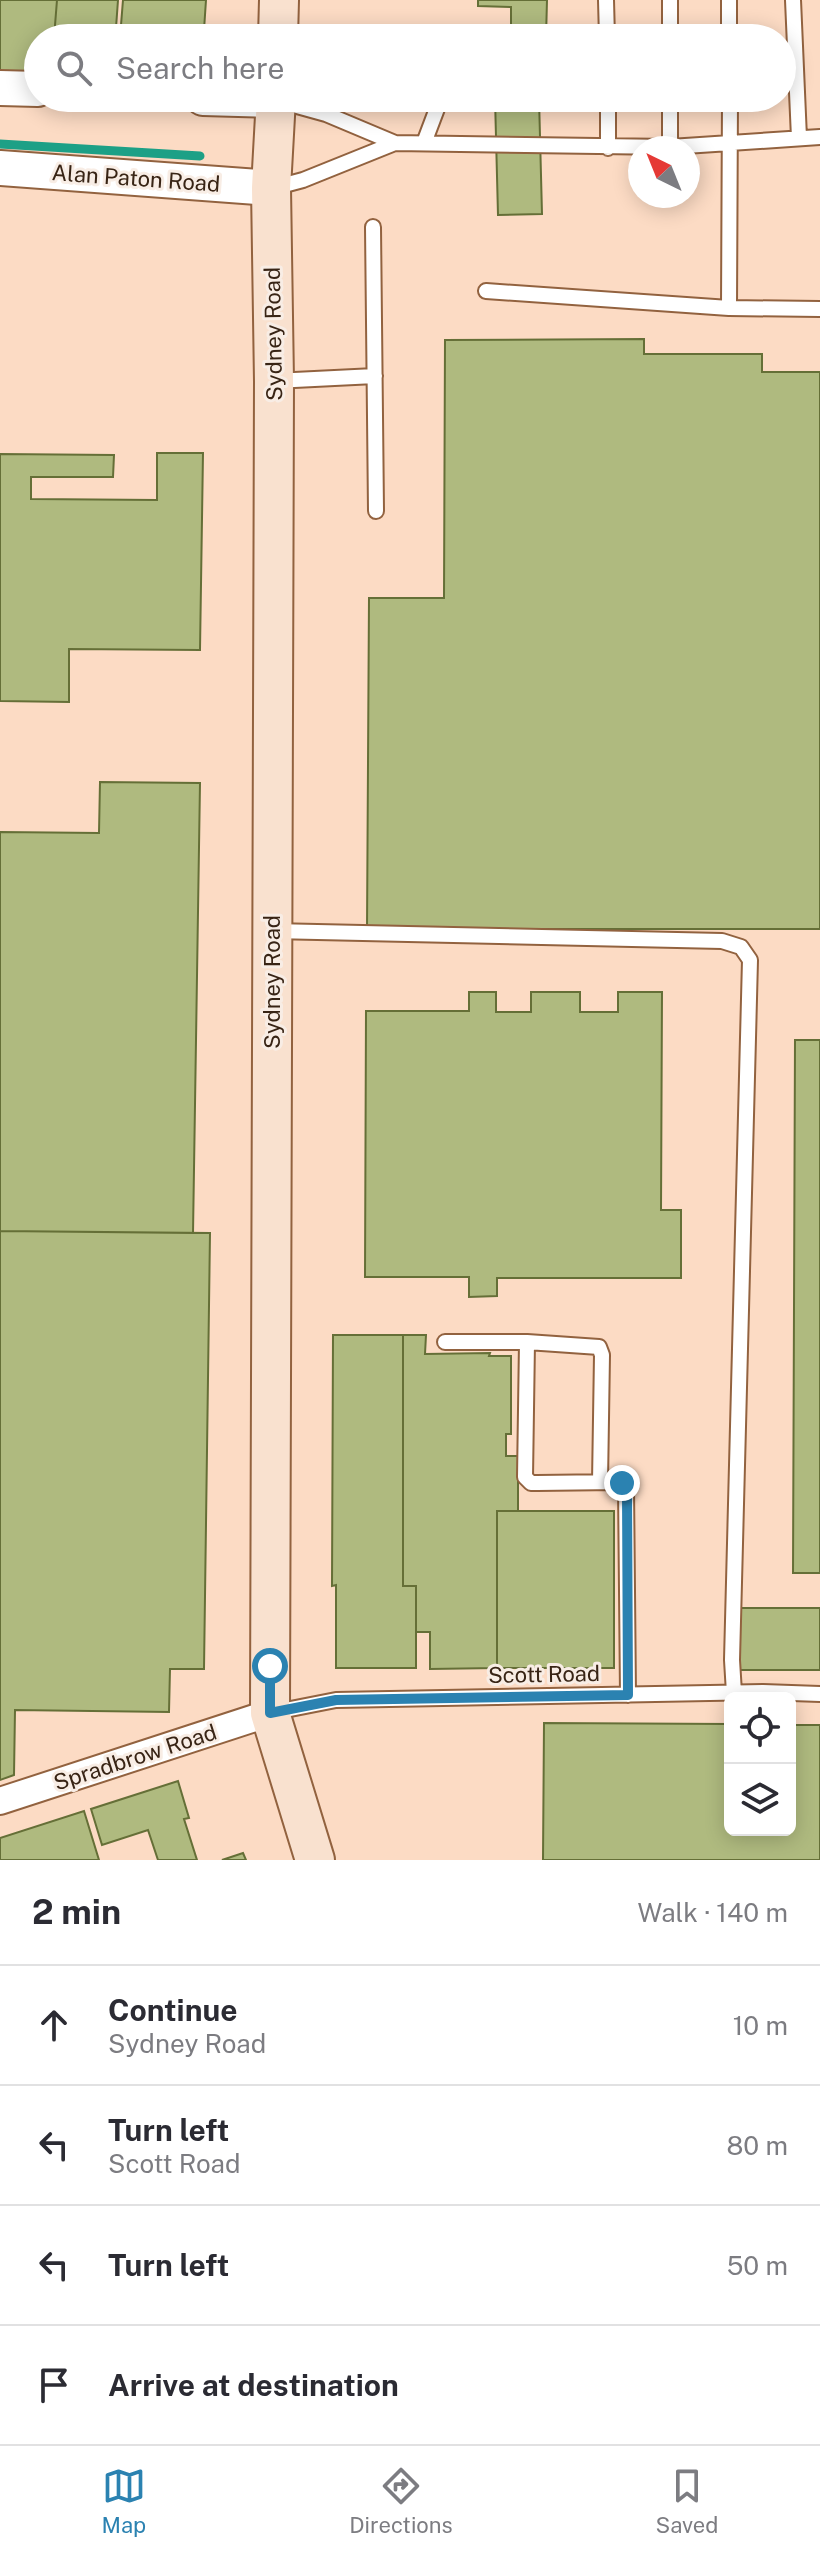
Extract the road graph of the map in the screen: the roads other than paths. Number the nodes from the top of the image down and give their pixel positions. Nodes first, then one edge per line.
1 (279, 0) edge
2 (606, 0) edge
3 (670, 0) edge
4 (729, 0) edge
5 (793, 0) edge
6 (278, 24) edge
7 (607, 24) edge
8 (670, 24) edge
9 (729, 24) edge
10 (794, 24) edge
11 (796, 69) edge
12 (0, 88) edge
13 (24, 89) edge
14 (275, 112) edge
15 (319, 112) edge
16 (436, 112) edge
17 (608, 112) edge
18 (670, 112) edge
19 (730, 112) edge
20 (670, 136) edge
21 (820, 137) edge
22 (799, 138) junction
23 (395, 143) junction
24 (424, 143) junction
25 (731, 145) junction
26 (700, 146) edge
27 (608, 148) junction
28 (628, 148) edge
29 (0, 168) edge
30 (271, 188) junction
31 (373, 227) dead end
32 (486, 291) dead end
33 (729, 308) junction
34 (820, 309) edge
35 (375, 376) junction
36 (274, 381) junction
37 (376, 511) dead end
38 (272, 931) junction
39 (445, 1342) dead end
40 (527, 1342) junction
41 (600, 1482) junction
42 (734, 1692) edge
43 (724, 1693) edge
44 (796, 1694) edge
45 (820, 1694) edge
46 (628, 1695) junction
47 (270, 1713) junction
48 (0, 1801) edge
49 (315, 1860) edge

1 - 6 main road
2 - 7 lane
3 - 8 lane
4 - 9 lane
5 - 10 lane
11 - 22 lane
12 - 13 street
14 - 30 main road, Sydney Road
15 - 23 lane
16 - 24 lane
17 - 27 lane
18 - 20 lane
19 - 25 lane
21 - 22 lane
22 - 25 lane
23 - 24 lane
23 - 30 lane
24 - 27 lane
25 - 26 lane
25 - 33 lane
27 - 28 lane
29 - 30 street, Alan Paton Road
30 - 36 main road, Sydney Road
31 - 35 lane
32 - 33 lane
33 - 34 lane
35 - 36 lane
35 - 37 lane
36 - 38 main road, Sydney Road
38 - 42 lane
38 - 47 main road, Sydney Road
39 - 40 lane
40 - 41 lane
40 - 41 lane
41 - 46 lane
43 - 46 lane, Scott Road
44 - 45 lane, Scott Road
46 - 47 lane, Scott Road
47 - 48 street, Spradbrow Road
47 - 49 main road, Sydney Road

